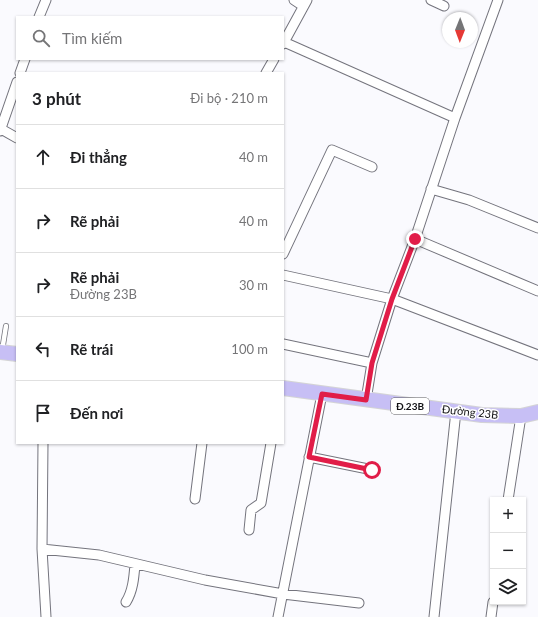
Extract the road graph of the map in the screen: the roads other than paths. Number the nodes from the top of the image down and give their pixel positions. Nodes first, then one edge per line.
1 (46, 0) edge
2 (294, 0) edge
3 (431, 0) edge
4 (498, 0) edge
5 (305, 3) edge
6 (444, 6) dead end
7 (39, 16) edge
8 (284, 43) edge
9 (25, 60) edge
10 (273, 60) edge
11 (20, 72) edge
12 (267, 72) edge
13 (16, 85) edge
14 (455, 118) junction
15 (0, 130) edge
16 (16, 138) edge
17 (372, 167) dead end
18 (431, 189) junction
19 (538, 228) edge
20 (415, 239) junction
21 (284, 252) edge
22 (284, 275) edge
23 (538, 291) edge
24 (392, 299) junction
25 (6, 326) dead end
26 (284, 344) edge
27 (1, 352) edge
28 (16, 354) edge
29 (538, 355) edge
30 (372, 363) junction
31 (284, 388) edge
32 (322, 394) junction
33 (366, 400) junction
34 (456, 412) junction
35 (538, 412) edge
36 (521, 416) junction
37 (43, 444) edge
38 (202, 444) edge
39 (271, 444) edge
40 (309, 457) junction
41 (372, 470) dead end
42 (508, 497) edge
43 (195, 499) dead end
44 (249, 530) dead end
45 (42, 549) junction
46 (135, 564) junction
47 (283, 594) junction
48 (126, 602) dead end
49 (359, 603) dead end
50 (493, 605) edge
51 (46, 617) edge
52 (278, 617) edge
53 (434, 617) edge
54 (491, 617) edge

1 - 7 street
2 - 5 street
3 - 6 street
4 - 14 street
5 - 8 street
8 - 14 street
9 - 11 street
10 - 12 street
13 - 15 street
14 - 18 street
15 - 16 street
17 - 21 street
18 - 19 street
18 - 20 street
20 - 23 street
20 - 24 street
22 - 24 street
24 - 29 street
24 - 30 street
25 - 27 lane
26 - 30 street
27 - 28 main road
30 - 33 street
31 - 32 main road, Đường 23B / Đ.23B
32 - 33 main road, Đường 23B / Đ.23B
32 - 40 street
33 - 34 main road, Đường 23B / Đ.23B
34 - 36 main road, Đường 23B / Đ.23B
34 - 53 street
35 - 36 main road, Đường 23B / Đ.23B
36 - 42 street
37 - 45 street
38 - 43 street
39 - 44 street
40 - 41 street
40 - 47 street
45 - 46 street
45 - 51 street
46 - 47 street
46 - 48 street
47 - 49 street
47 - 52 street
50 - 54 street

